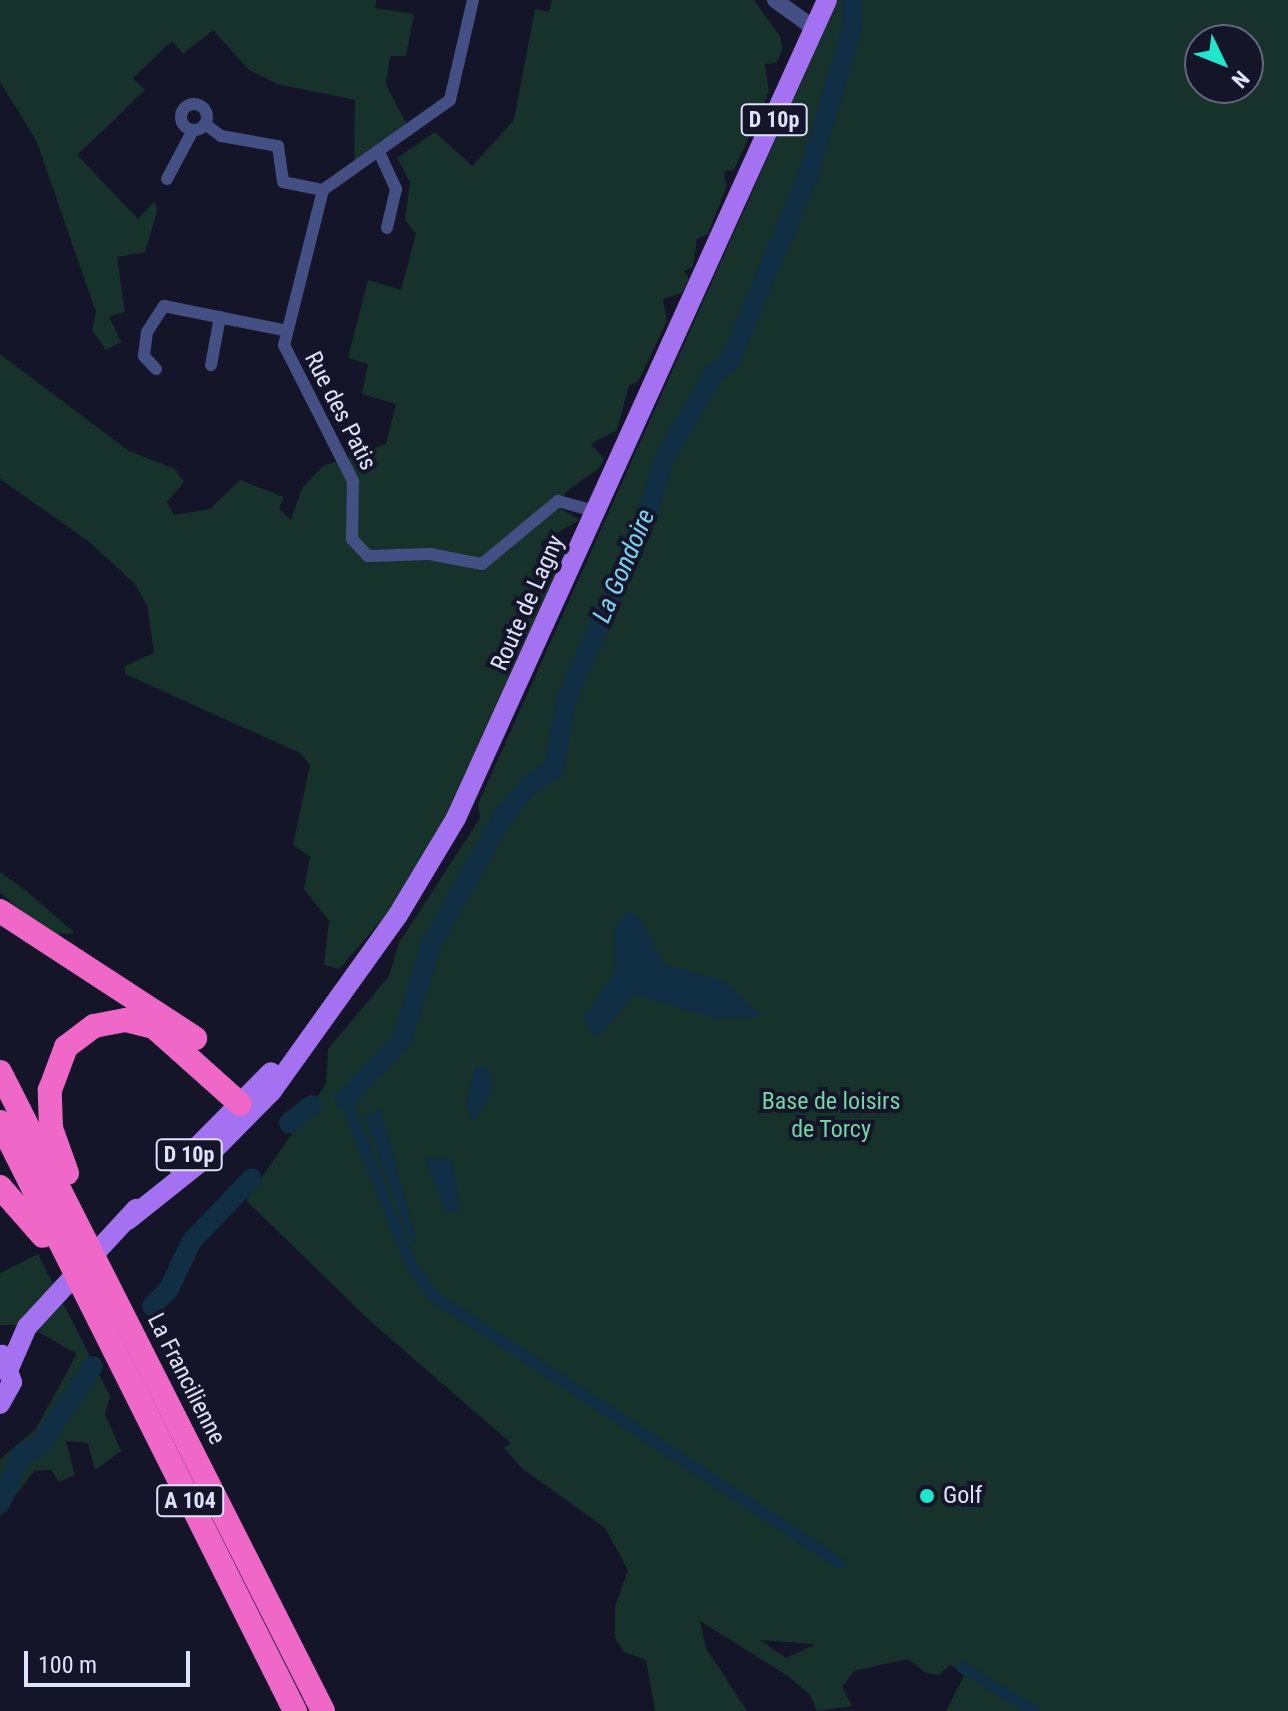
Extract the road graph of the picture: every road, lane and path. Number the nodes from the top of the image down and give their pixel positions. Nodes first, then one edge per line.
1 (473, 0) edge
2 (775, 0) edge
3 (827, 0) edge
4 (815, 29) junction
5 (379, 152) junction
6 (167, 179) dead end
7 (323, 190) junction
8 (387, 228) dead end
9 (220, 317) junction
10 (283, 330) junction
11 (211, 365) dead end
12 (156, 369) dead end
13 (598, 512) junction
14 (0, 911) edge
15 (337, 998) junction
16 (0, 1072) edge
17 (246, 1098) junction
18 (0, 1122) edge
19 (0, 1187) edge
20 (128, 1220) junction
21 (85, 1292) junction
22 (119, 1308) junction
23 (27, 1327) junction
24 (0, 1342) edge
25 (5, 1359) edge
26 (0, 1404) edge
27 (295, 1711) edge
28 (323, 1711) edge

1 - 5 street
2 - 4 street
3 - 4 main road, D 10p
4 - 13 main road, Route de Lagny / D 10p
5 - 7 street
5 - 8 street
6 - 7 street
7 - 10 street, Rue des Patis
9 - 10 street
9 - 11 street
9 - 12 street
10 - 13 street, Rue des Patis
13 - 15 main road, Route de Lagny / D 10p
14 - 17 highway
15 - 17 main road, D 10p
15 - 20 main road, D 10p
16 - 22 highway, La Francilienne / A 104
17 - 20 main road, D 10p
17 - 22 highway
18 - 21 highway, A 104
19 - 21 highway
20 - 23 main road, D 10p
21 - 27 highway, A 104
22 - 28 highway, La Francilienne / A 104
23 - 24 main road, D 10p
23 - 25 main road, D 10p
25 - 26 main road

